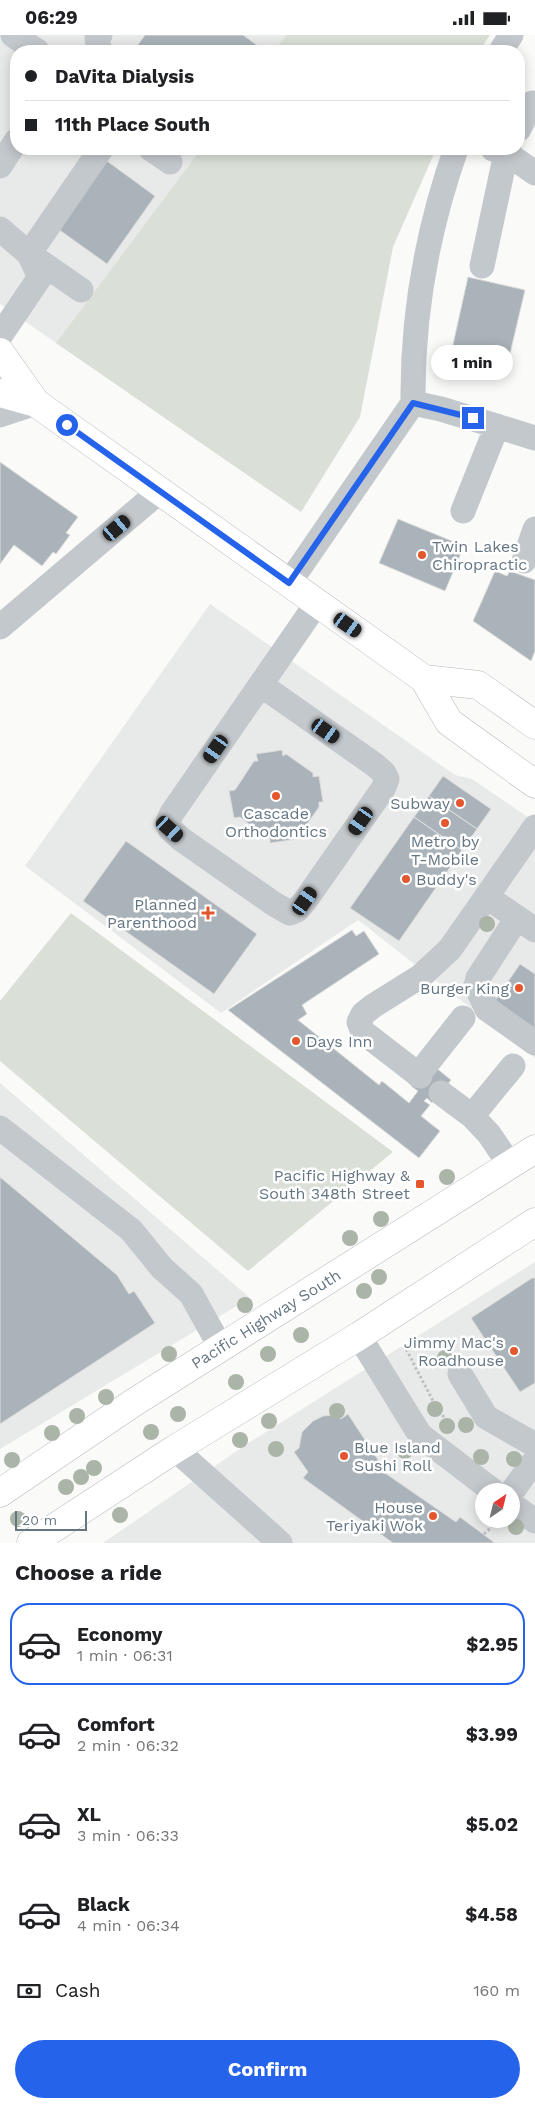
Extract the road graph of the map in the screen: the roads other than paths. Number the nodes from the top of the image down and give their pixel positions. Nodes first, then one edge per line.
1 (13, 35) edge
2 (27, 45) edge
3 (534, 102) edge
4 (525, 118) edge
5 (10, 150) edge
6 (97, 155) edge
7 (454, 155) edge
8 (502, 155) edge
9 (510, 155) edge
10 (0, 166) edge
11 (535, 173) edge
12 (0, 229) edge
13 (29, 254) junction
14 (482, 266) dead end
15 (81, 291) dead end
16 (0, 336) edge
17 (0, 352) edge
18 (0, 393) edge
19 (36, 403) junction
20 (413, 403) junction
21 (0, 415) edge
22 (496, 426) junction
23 (535, 438) edge
24 (160, 491) junction
25 (463, 511) dead end
26 (535, 529) edge
27 (524, 561) dead end
28 (289, 583) junction
29 (317, 603) junction
30 (0, 627) edge
31 (424, 679) junction
32 (261, 685) junction
33 (535, 725) edge
34 (535, 784) edge
35 (532, 837) edge
36 (487, 897) junction
37 (526, 924) edge
38 (463, 1018) dead end
39 (535, 1043) edge
40 (514, 1066) dead end
41 (441, 1093) dead end
42 (472, 1116) junction
43 (0, 1128) edge
44 (535, 1149) edge
45 (510, 1165) junction
46 (535, 1222) edge
47 (359, 1336) junction
48 (221, 1348) junction
49 (460, 1374) dead end
50 (535, 1445) edge
51 (175, 1449) junction
52 (535, 1460) edge
53 (483, 1483) edge
54 (518, 1483) edge
55 (0, 1493) edge
56 (520, 1510) edge
57 (535, 1521) edge
58 (43, 1540) edge
59 (280, 1543) edge

1 - 2 lane
3 - 4 lane
5 - 10 lane
6 - 13 lane
7 - 20 lane
8 - 14 lane
9 - 11 lane
12 - 13 lane
13 - 15 lane
13 - 16 lane
17 - 19 main road
18 - 19 main road
19 - 21 lane
19 - 24 main road
20 - 22 lane
20 - 28 lane
22 - 23 lane
22 - 25 lane
24 - 28 main road
24 - 30 lane
26 - 27 lane
28 - 29 main road
29 - 31 main road
29 - 32 lane
31 - 33 main road
31 - 34 main road
32 - 32 lane
35 - 36 lane
36 - 37 lane
36 - 38 lane
37 - 39 lane
40 - 42 lane
41 - 42 lane
42 - 45 lane
43 - 48 lane
44 - 45 main road, Pacific Highway South
45 - 48 main road, Pacific Highway South
46 - 47 main road
47 - 51 main road
47 - 53 lane
48 - 55 main road, Pacific Highway South
49 - 50 lane
51 - 58 main road
51 - 59 lane
52 - 54 lane
56 - 57 lane

